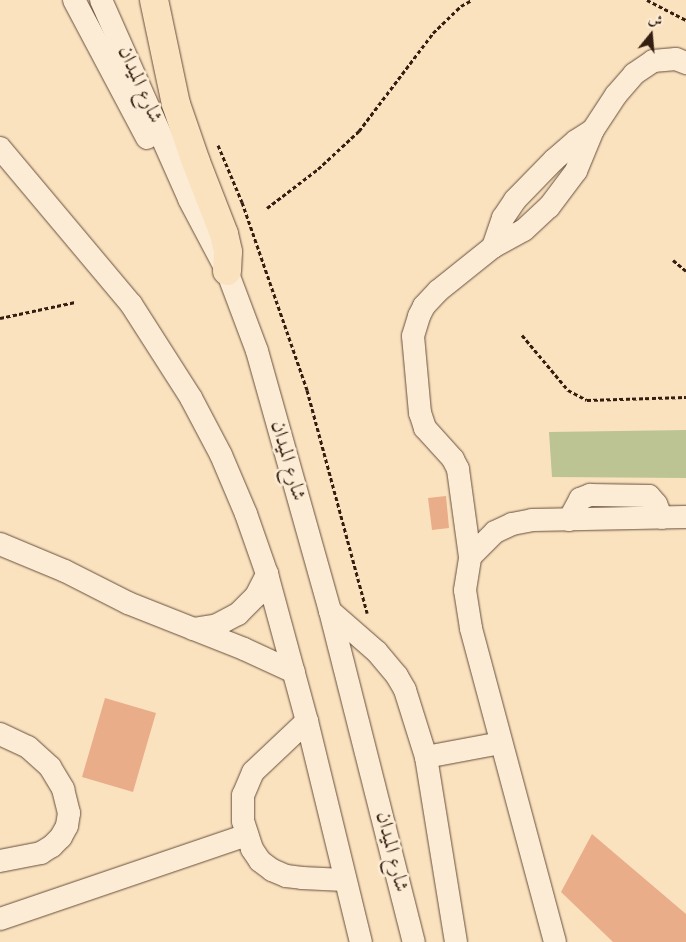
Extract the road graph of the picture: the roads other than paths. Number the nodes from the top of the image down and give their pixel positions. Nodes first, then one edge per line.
1 (74, 0) edge
2 (101, 0) edge
3 (154, 0) edge
4 (686, 63) edge
5 (593, 130) junction
6 (0, 148) edge
7 (189, 199) junction
8 (493, 247) junction
9 (227, 271) junction
10 (686, 517) edge
11 (0, 544) edge
12 (470, 557) junction
13 (266, 574) junction
14 (330, 611) junction
15 (192, 629) junction
16 (294, 672) junction
17 (307, 721) junction
18 (0, 734) edge
19 (501, 743) junction
20 (426, 757) junction
21 (247, 835) junction
22 (0, 861) edge
23 (344, 880) junction
24 (0, 919) edge
25 (361, 942) edge
26 (414, 942) edge
27 (456, 942) edge
28 (555, 942) edge

1 - 7 street
2 - 7 street, شارع الميدان
3 - 9 main road
4 - 5 street
5 - 8 street
5 - 8 street
6 - 13 street
7 - 9 street, شارع الميدان
8 - 12 street
9 - 14 street, شارع الميدان
10 - 12 street
11 - 15 street
12 - 19 street
13 - 15 street
13 - 16 street
14 - 20 street
14 - 26 street, شارع الميدان
15 - 16 street
16 - 17 street
17 - 21 street
17 - 23 street
18 - 22 street
19 - 20 street
19 - 28 street
20 - 27 street
21 - 23 street
21 - 24 street
23 - 25 street

